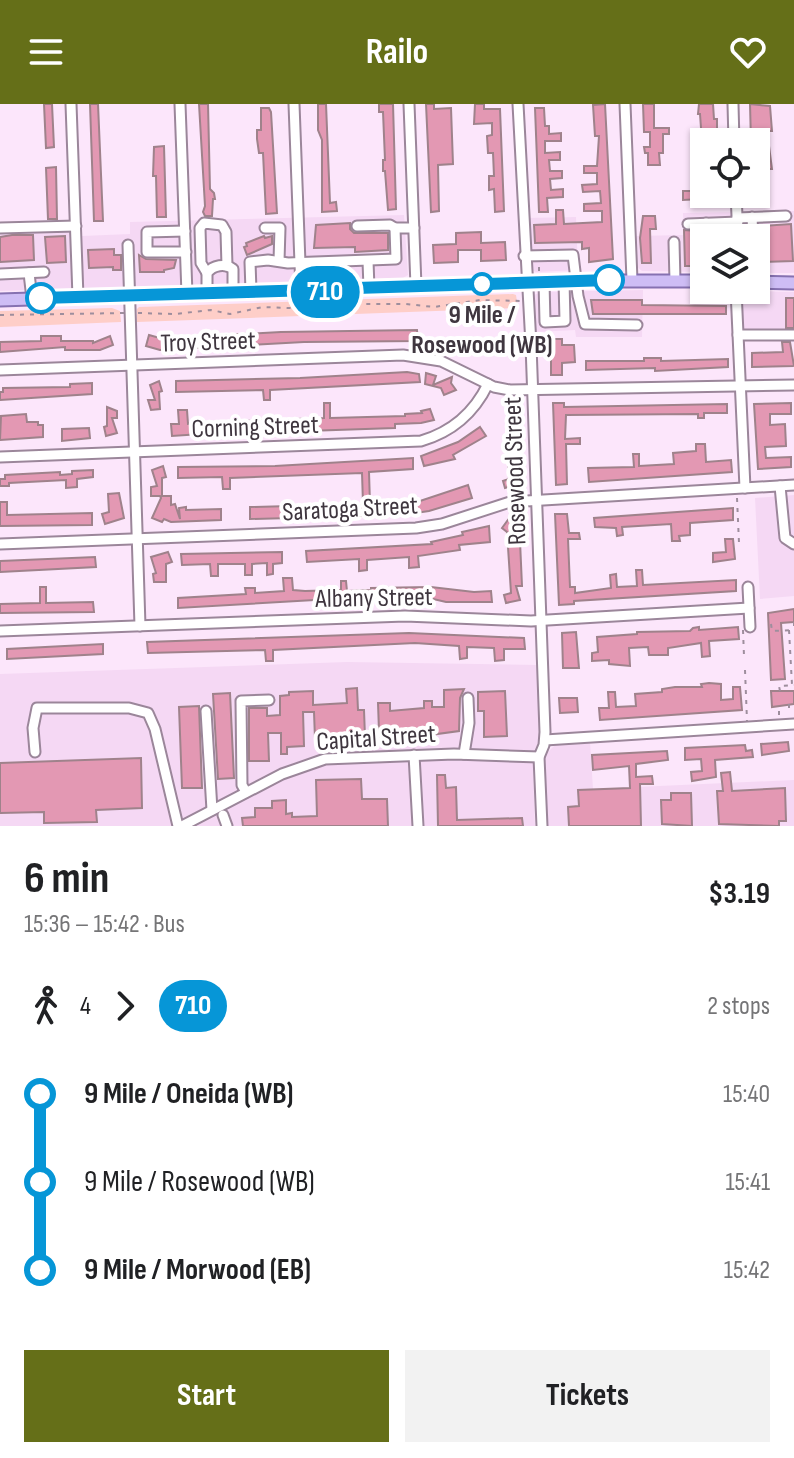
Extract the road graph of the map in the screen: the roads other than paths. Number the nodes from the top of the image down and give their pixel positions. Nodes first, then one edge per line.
1 (71, 104) edge
2 (180, 104) edge
3 (294, 104) edge
4 (409, 104) edge
5 (518, 104) edge
6 (625, 104) edge
7 (733, 104) edge
8 (734, 128) edge
9 (737, 208) edge
10 (786, 216) dead end
11 (752, 217) junction
12 (738, 220) junction
13 (706, 223) joint
14 (688, 224) dead end
15 (738, 224) edge
16 (752, 224) edge
17 (76, 226) junction
18 (357, 226) dead end
19 (0, 228) edge
20 (265, 228) dead end
21 (395, 228) junction
22 (414, 228) junction
23 (185, 231) junction
24 (674, 242) dead end
25 (128, 245) dead end
26 (186, 252) junction
27 (524, 256) junction
28 (279, 261) junction
29 (368, 261) junction
30 (301, 263) junction
31 (227, 266) junction
32 (44, 272) dead end
33 (29, 273) junction
34 (207, 273) junction
35 (0, 274) edge
36 (542, 277) junction
37 (632, 280) junction
38 (570, 281) junction
39 (675, 281) junction
40 (690, 281) edge
41 (526, 282) junction
42 (770, 282) edge
43 (794, 283) edge
44 (416, 286) junction
45 (369, 288) junction
46 (306, 290) junction
47 (251, 291) junction
48 (233, 292) junction
49 (207, 293) junction
50 (187, 294) junction
51 (128, 296) junction
52 (78, 297) junction
53 (32, 299) junction
54 (0, 300) edge
55 (737, 304) edge
56 (637, 325) dead end
57 (738, 335) junction
58 (794, 335) edge
59 (130, 365) junction
60 (0, 370) edge
61 (488, 384) junction
62 (794, 385) edge
63 (740, 386) junction
64 (533, 389) junction
65 (133, 452) junction
66 (0, 457) edge
67 (794, 485) edge
68 (780, 486) junction
69 (745, 488) junction
70 (537, 501) junction
71 (137, 539) junction
72 (0, 544) edge
73 (794, 544) edge
74 (748, 587) dead end
75 (749, 608) junction
76 (541, 621) junction
77 (140, 626) junction
78 (746, 628) road end
79 (0, 631) edge
80 (468, 698) dead end
81 (269, 700) dead end
82 (206, 711) dead end
83 (792, 720) edge
84 (545, 740) junction
85 (35, 752) dead end
86 (464, 754) junction
87 (414, 755) junction
88 (539, 757) junction
89 (246, 792) junction
90 (212, 810) junction
91 (223, 815) dead end
92 (180, 826) edge
93 (227, 826) edge
94 (418, 826) edge
95 (542, 826) edge

1 - 17 street
2 - 23 street
3 - 30 street
4 - 22 street
5 - 27 street, Rosewood Street
6 - 37 street
7 - 8 street
9 - 12 street
10 - 11 street
11 - 12 street
11 - 16 street
12 - 13 street
12 - 15 street
13 - 14 street
17 - 19 street
17 - 52 street
18 - 21 street
20 - 28 street
21 - 22 street
21 - 29 street
22 - 44 street
23 - 26 street
23 - 26 street
24 - 39 street
25 - 51 street
26 - 50 street
27 - 38 street
27 - 41 street, Rosewood Street
28 - 30 street
28 - 47 street
29 - 30 street
29 - 45 street
30 - 46 street
31 - 34 street
31 - 34 street
31 - 48 street
32 - 33 street
33 - 35 street
33 - 53 street
34 - 49 street
36 - 38 main road
36 - 38 street
36 - 41 main road
37 - 38 main road
37 - 39 main road
38 - 56 street
39 - 40 main road
41 - 44 main road
41 - 64 street, Rosewood Street
42 - 43 main road
44 - 45 main road
45 - 46 main road
46 - 47 main road
47 - 48 main road
48 - 49 main road
49 - 50 main road
50 - 51 main road
51 - 52 main road
51 - 59 street
52 - 53 main road
53 - 54 main road
55 - 57 street
57 - 58 street
57 - 63 street
59 - 60 street, Troy Street
59 - 61 street, Troy Street
59 - 65 street
61 - 64 street, Troy Street
61 - 65 street, Corning Street
62 - 63 street, Troy Street
63 - 64 street, Troy Street
63 - 69 street
64 - 70 street, Rosewood Street
65 - 66 street, Corning Street
65 - 71 street
67 - 68 street, Saratoga Street
68 - 69 street, Saratoga Street
68 - 73 street
69 - 70 street, Saratoga Street
70 - 71 street, Saratoga Street
70 - 76 street, Rosewood Street
71 - 72 street, Saratoga Street
71 - 77 street
74 - 75 street
75 - 76 street, Albany Street
75 - 78 street
76 - 77 street, Albany Street
76 - 84 street, Rosewood Street
77 - 79 street, Albany Street
80 - 86 street
81 - 89 street
82 - 90 street
83 - 84 street
84 - 88 street
85 - 92 street
86 - 87 street, Capital Street
86 - 88 street, Capital Street
87 - 89 street, Capital Street
87 - 94 street
88 - 95 street
89 - 90 street, Capital Street
90 - 92 street, Capital Street
91 - 93 street

